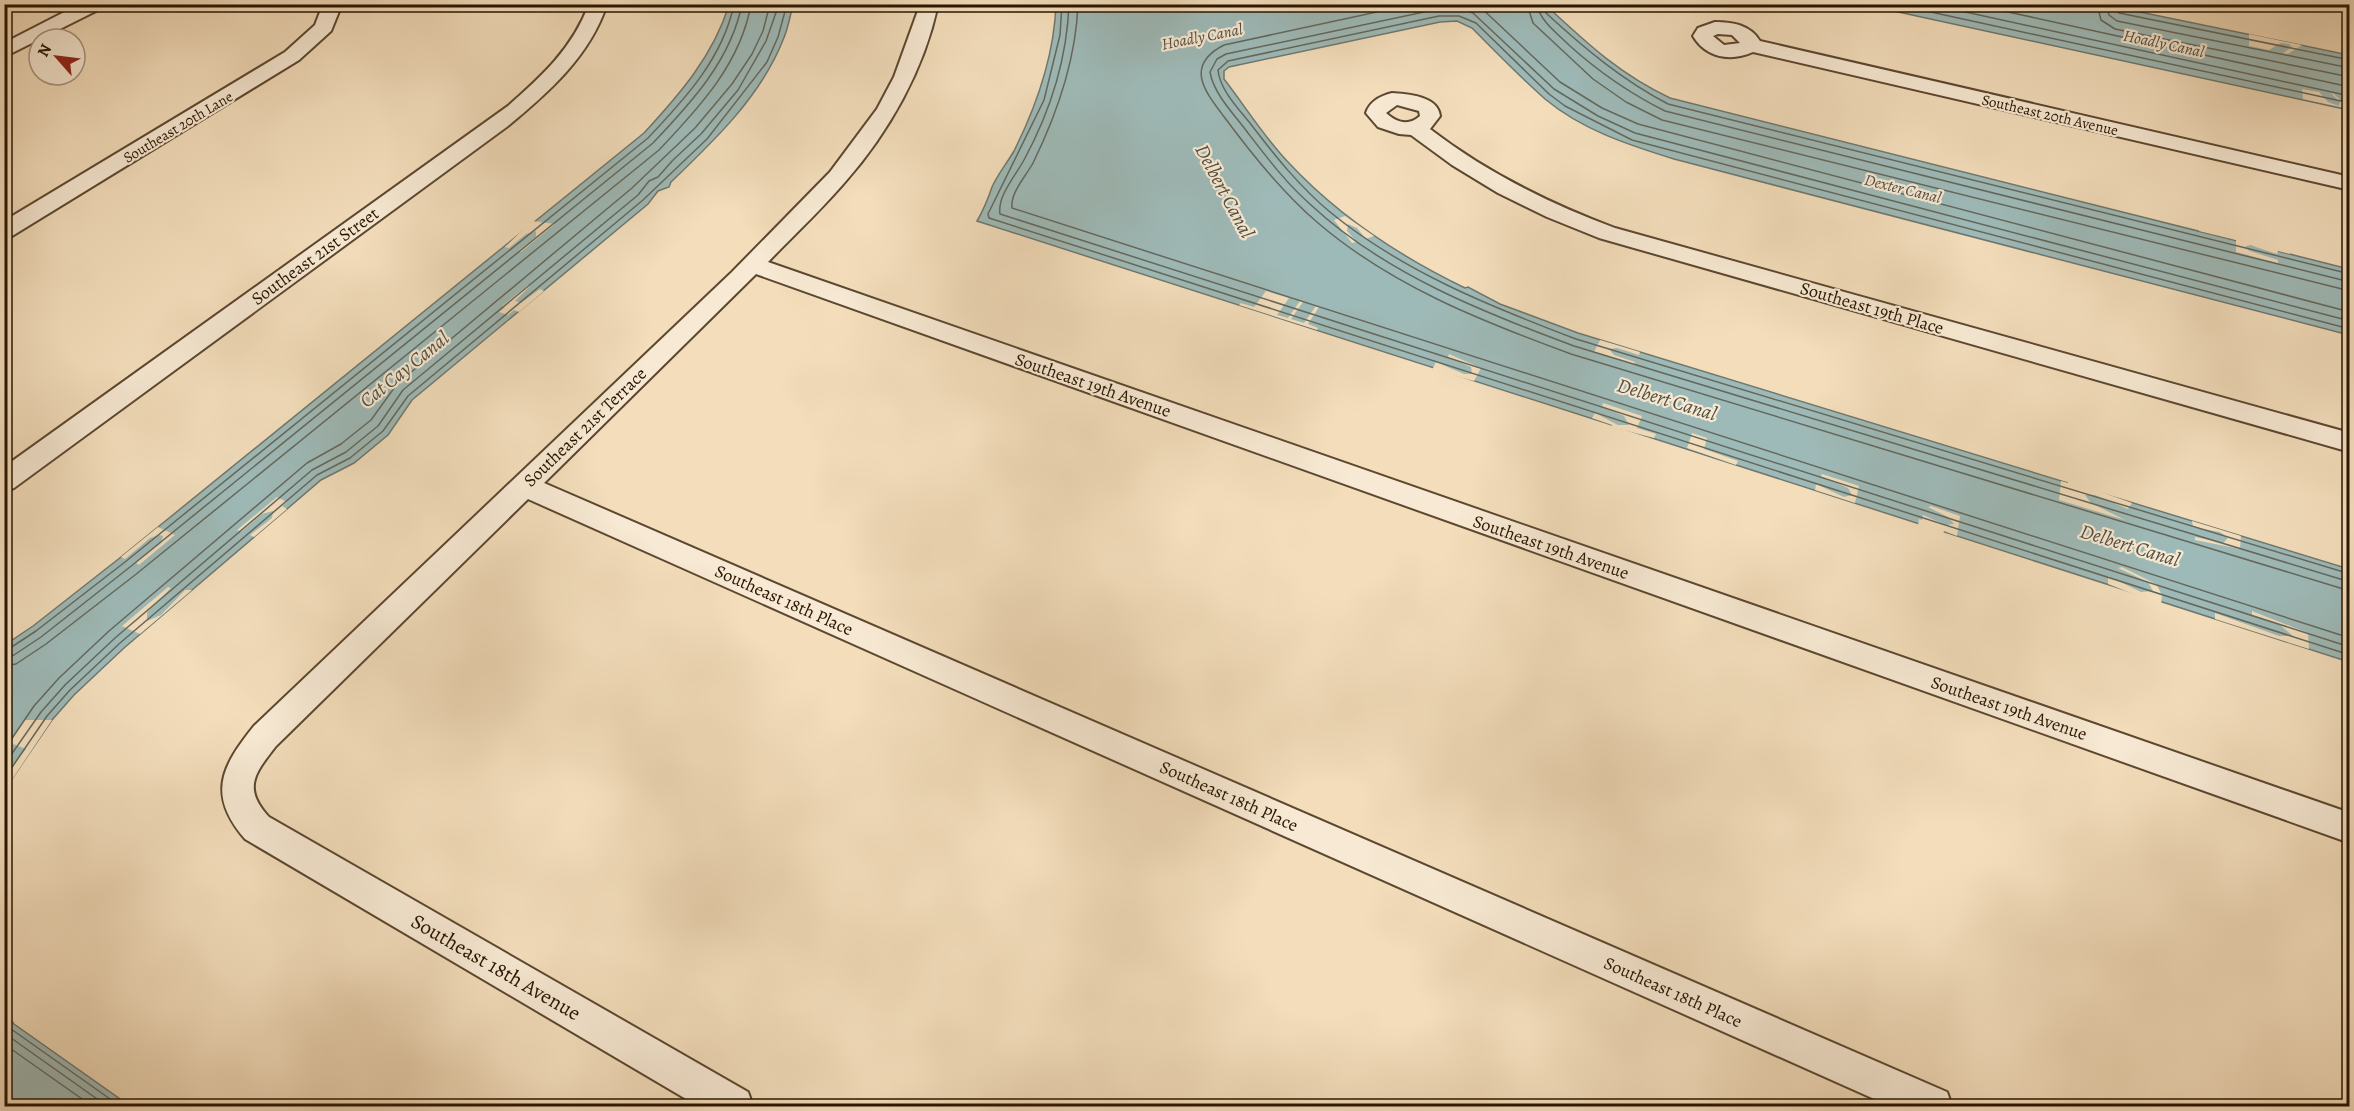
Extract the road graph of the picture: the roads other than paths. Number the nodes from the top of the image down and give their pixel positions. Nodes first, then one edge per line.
1 (95, 4) edge
2 (333, 4) edge
3 (598, 4) edge
4 (914, 4) edge
5 (931, 5) edge
6 (1750, 45) dead end
7 (4, 51) edge
8 (1415, 128) dead end
9 (2349, 184) edge
10 (4, 231) edge
11 (753, 265) junction
12 (2349, 443) edge
13 (4, 482) edge
14 (524, 486) junction
15 (257, 828) joint
16 (2349, 828) edge
17 (734, 1107) edge
18 (1933, 1107) edge

1 - 7 street
2 - 10 street, Southeast 20th Lane
3 - 13 street, Southeast 21st Street
4 - 5 street, Southeast 21st Terrace
5 - 11 street, Southeast 21st Terrace
6 - 9 street, Southeast 20th Avenue
8 - 12 street, Southeast 19th Place
11 - 14 street, Southeast 21st Terrace
11 - 16 street, Southeast 19th Avenue
14 - 15 street, Southeast 21st Terrace
14 - 18 street, Southeast 18th Place
15 - 17 street, Southeast 18th Avenue

